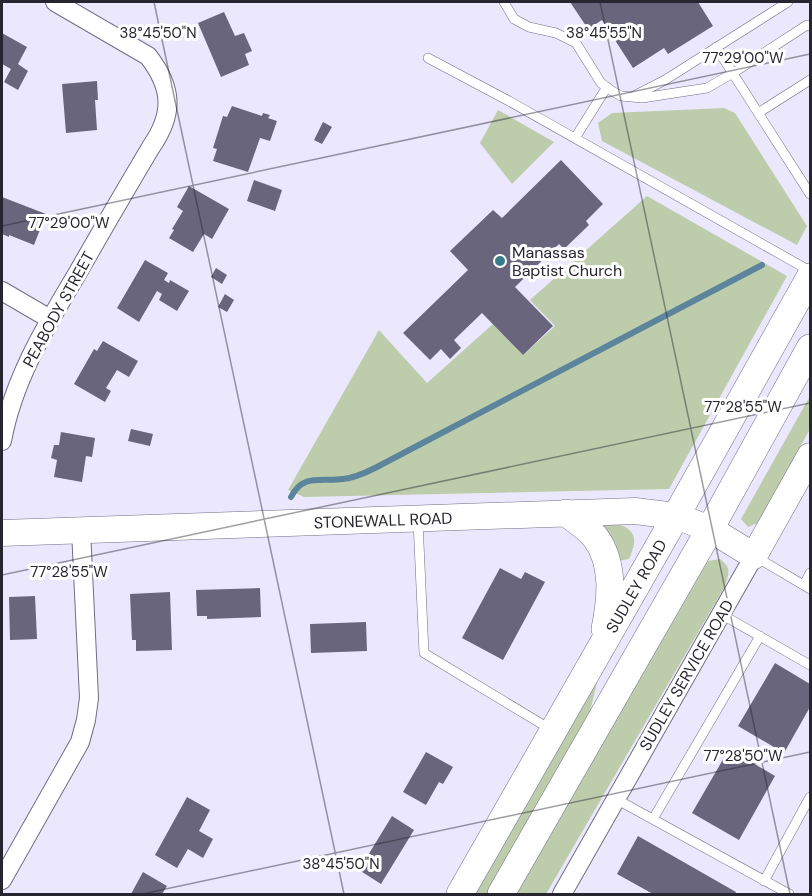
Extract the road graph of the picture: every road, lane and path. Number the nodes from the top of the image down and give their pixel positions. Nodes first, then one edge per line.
1 (55, 2) edge
2 (504, 2) edge
3 (788, 2) edge
4 (810, 26) edge
5 (716, 47) junction
6 (428, 58) dead end
7 (733, 73) junction
8 (810, 80) edge
9 (607, 87) junction
10 (632, 97) junction
11 (758, 113) junction
12 (575, 138) junction
13 (810, 194) edge
14 (810, 271) edge
15 (810, 277) edge
16 (2, 291) edge
17 (51, 319) junction
18 (810, 348) edge
19 (2, 441) edge
20 (810, 456) edge
21 (566, 513) junction
22 (676, 516) junction
23 (418, 518) junction
24 (710, 529) junction
25 (81, 530) junction
26 (2, 533) edge
27 (754, 555) junction
28 (810, 573) edge
29 (807, 587) edge
30 (721, 614) junction
31 (760, 636) junction
32 (599, 650) junction
33 (810, 665) edge
34 (553, 731) junction
35 (810, 797) edge
36 (616, 799) junction
37 (654, 819) junction
38 (2, 880) edge
39 (764, 881) junction
40 (460, 894) edge
41 (501, 894) edge
42 (562, 894) edge
43 (789, 894) edge

1 - 17 street, PEABODY STREET
2 - 9 lane
3 - 5 lane
4 - 7 lane
5 - 7 lane
5 - 10 lane
6 - 12 lane
7 - 10 lane
7 - 11 lane
8 - 11 lane
9 - 10 lane
9 - 12 lane
11 - 13 lane
12 - 14 lane
15 - 22 main road, SUDLEY ROAD
16 - 17 street
17 - 19 street, PEABODY STREET
18 - 24 main road
20 - 27 street, SUDLEY SERVICE ROAD
21 - 22 street, STONEWALL ROAD
21 - 23 street, STONEWALL ROAD
21 - 32 main road
22 - 24 street, STONEWALL ROAD
22 - 32 main road, SUDLEY ROAD
23 - 25 street, STONEWALL ROAD
23 - 34 lane
24 - 27 street, STONEWALL ROAD
24 - 41 main road
25 - 26 street, STONEWALL ROAD
25 - 38 street
27 - 29 lane
27 - 30 street, SUDLEY SERVICE ROAD
28 - 29 lane
30 - 31 lane
30 - 36 street, SUDLEY SERVICE ROAD
31 - 33 lane
31 - 37 lane
32 - 34 main road, SUDLEY ROAD
34 - 40 main road, SUDLEY ROAD
35 - 39 lane
36 - 37 lane
36 - 42 street, SUDLEY SERVICE ROAD
37 - 39 lane
39 - 43 lane

